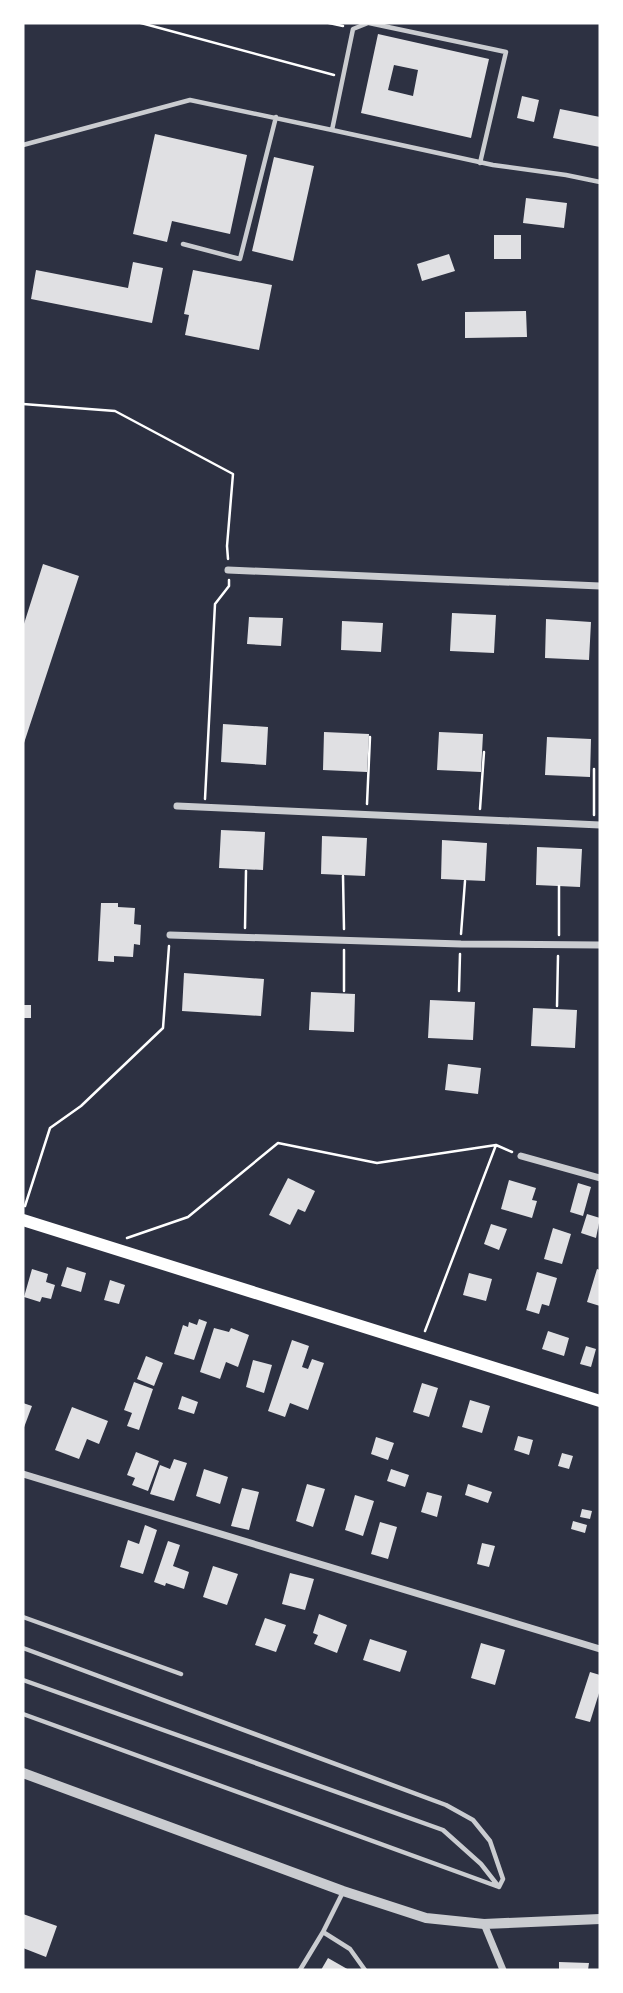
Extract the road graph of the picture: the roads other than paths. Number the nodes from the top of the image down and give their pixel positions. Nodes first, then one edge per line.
1 (368, 23) edge
2 (276, 117) junction
3 (332, 130) junction
4 (23, 145) edge
5 (480, 163) junction
6 (600, 182) edge
7 (183, 244) dead end
8 (228, 570) road end
9 (600, 586) edge
10 (177, 806) dead end
11 (597, 825) edge
12 (170, 935) road end
13 (600, 945) edge
14 (521, 1156) road end
15 (600, 1178) edge
16 (24, 1215) edge
17 (600, 1401) edge
18 (23, 1474) edge
19 (23, 1617) edge
20 (23, 1648) edge
21 (600, 1649) edge
22 (181, 1674) dead end
23 (23, 1680) edge
24 (23, 1714) edge
25 (23, 1773) edge
26 (499, 1886) junction
27 (343, 1891) junction
28 (600, 1919) edge
29 (484, 1923) junction
30 (323, 1933) junction
31 (300, 1970) edge
32 (365, 1970) edge
33 (503, 1970) edge

1 - 3 lane
1 - 5 lane
2 - 3 lane
2 - 4 lane
2 - 7 lane
3 - 5 lane
5 - 6 lane
8 - 9 street
10 - 11 street
12 - 13 street
14 - 15 street
16 - 17 main road
18 - 21 street
19 - 22 lane
20 - 26 lane
23 - 26 lane
24 - 26 lane
25 - 27 street
27 - 29 street
27 - 30 lane
28 - 29 street
29 - 33 street
30 - 31 lane
30 - 32 lane

